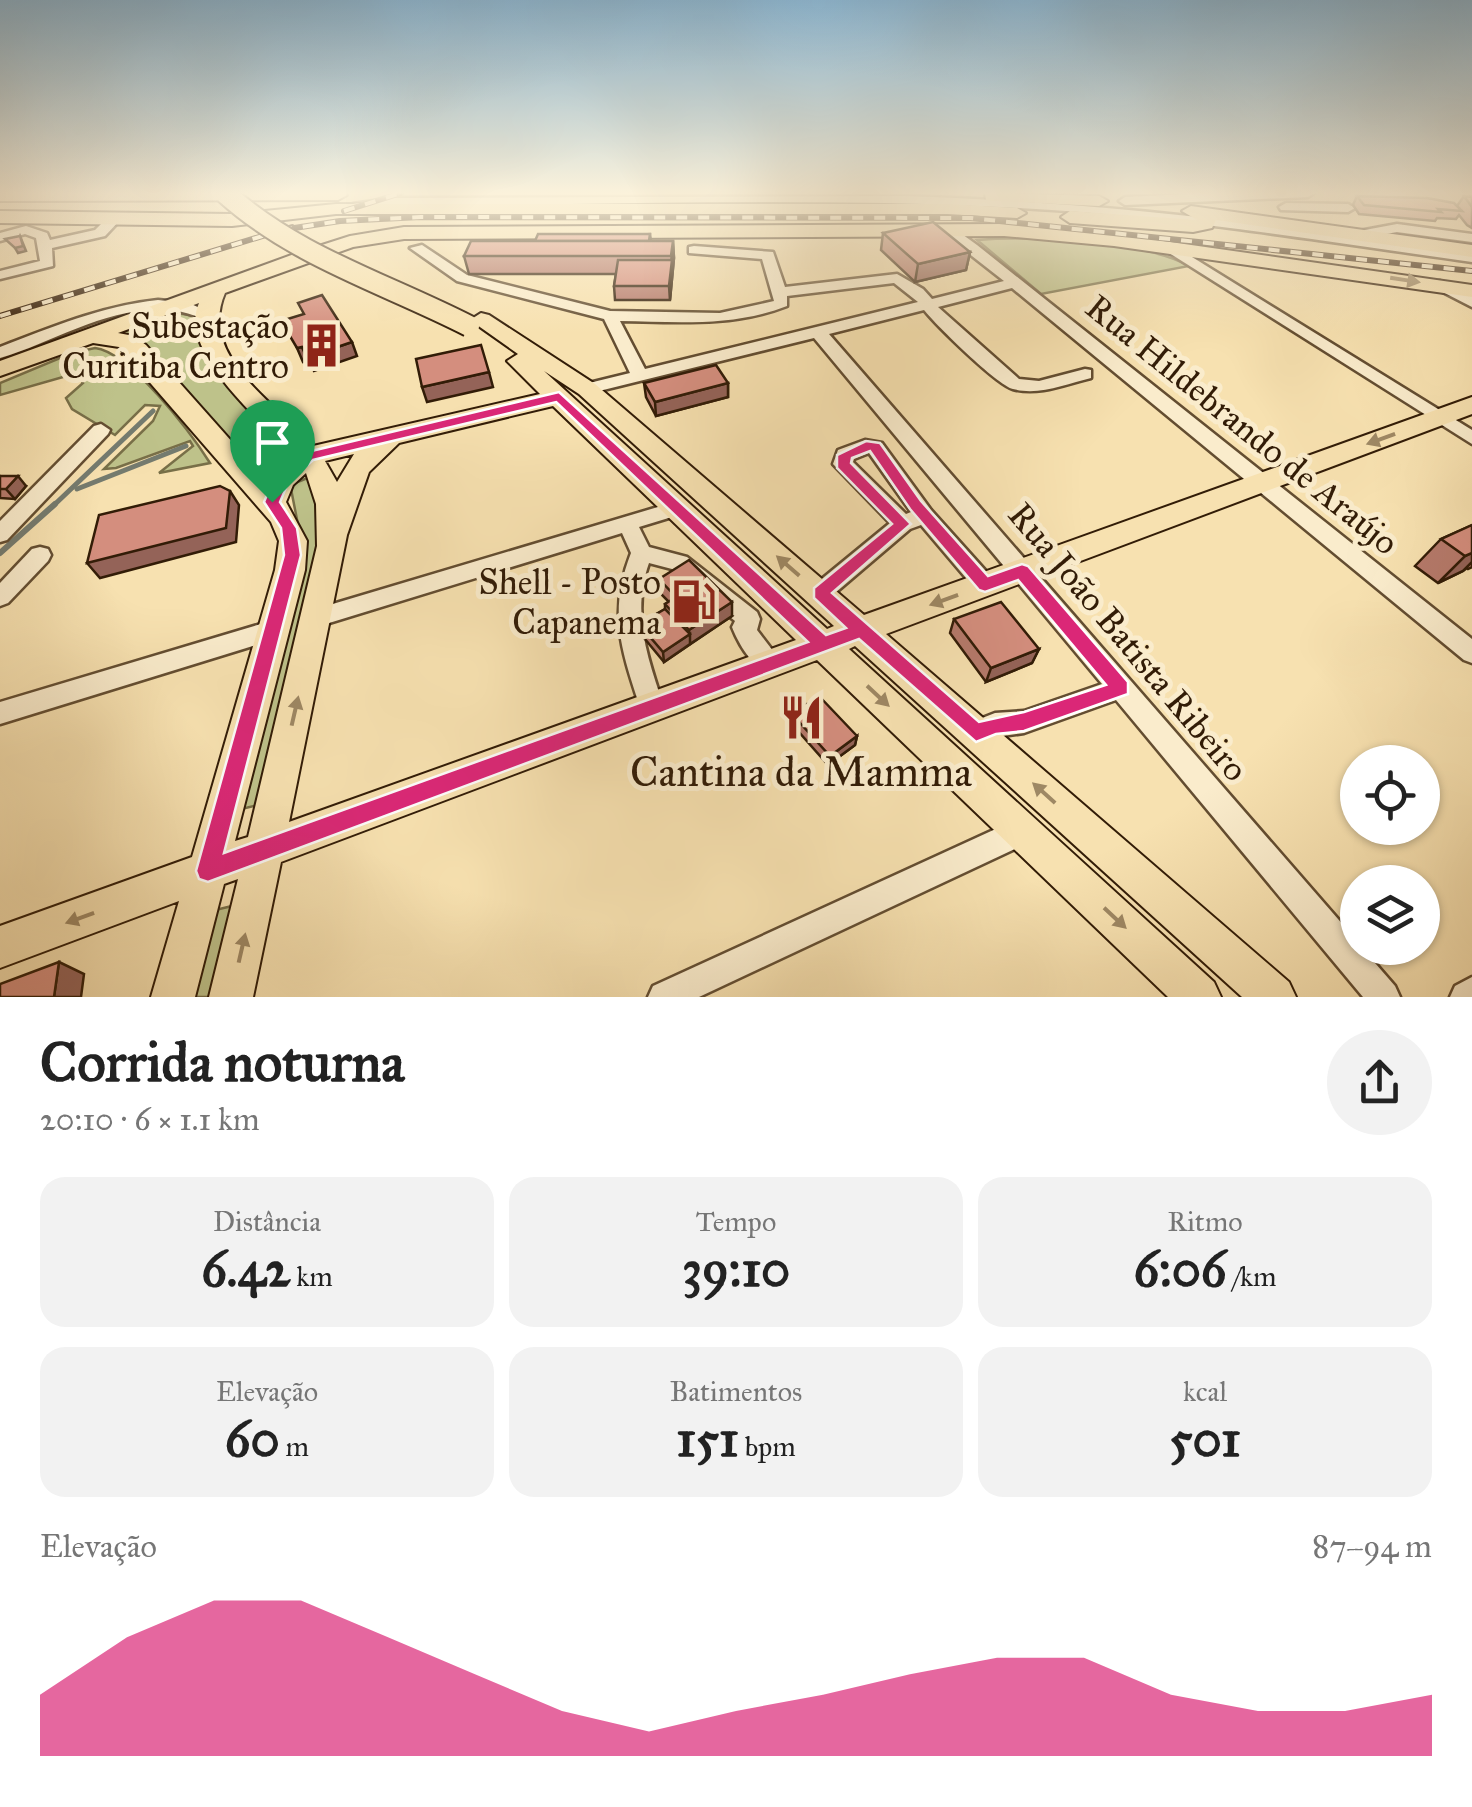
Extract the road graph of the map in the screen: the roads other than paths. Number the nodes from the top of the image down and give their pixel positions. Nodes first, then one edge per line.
1 (975, 239) edge
2 (36, 240) edge
3 (289, 240) edge
4 (308, 240) edge
5 (372, 240) edge
6 (1111, 240) edge
7 (1368, 240) edge
8 (1403, 240) edge
9 (417, 248) dead end
10 (694, 250) dead end
11 (1472, 255) edge
12 (1220, 264) junction
13 (0, 275) edge
14 (1016, 283) junction
15 (1440, 286) junction
16 (216, 287) junction
17 (1472, 291) edge
18 (780, 292) junction
19 (1472, 302) edge
20 (172, 304) junction
21 (926, 305) junction
22 (207, 315) junction
23 (610, 316) junction
24 (475, 323) junction
25 (818, 332) junction
26 (87, 336) junction
27 (0, 353) edge
28 (0, 369) edge
29 (1085, 374) dead end
30 (640, 376) junction
31 (563, 389) junction
32 (1472, 406) edge
33 (1439, 418) junction
34 (101, 430) dead end
35 (395, 436) junction
36 (1472, 438) edge
37 (308, 456) junction
38 (1262, 483) junction
39 (272, 502) junction
40 (678, 508) junction
41 (924, 515) junction
42 (627, 524) junction
43 (902, 524) junction
44 (0, 534) edge
45 (711, 540) junction
46 (332, 546) junction
47 (642, 553) junction
48 (40, 554) dead end
49 (674, 560) junction
50 (1022, 571) junction
51 (985, 585) junction
52 (820, 593) junction
53 (0, 598) edge
54 (762, 609) junction
55 (316, 618) junction
56 (274, 630) junction
57 (862, 630) junction
58 (823, 644) junction
59 (1472, 654) edge
60 (771, 664) junction
61 (1121, 688) junction
62 (652, 707) junction
63 (0, 713) edge
64 (976, 732) junction
65 (1022, 830) junction
66 (264, 850) junction
67 (208, 871) junction
68 (0, 947) edge
69 (173, 997) edge
70 (231, 997) edge
71 (664, 997) edge
72 (1199, 997) edge
73 (1274, 997) edge
74 (1384, 997) edge

1 - 14 street, Rua Hildebrando de Araújo
2 - 13 street
3 - 24 main road, bridge
4 - 24 main road
5 - 16 main road
6 - 12 main road
7 - 11 street
8 - 11 main road
9 - 23 street
10 - 18 street
12 -> 15 main road
12 - 33 street
14 - 21 street
14 - 38 street, Rua Hildebrando de Araújo
15 - 17 main road
15 - 19 street
16 - 20 main road
16 - 22 main road
18 - 21 street
18 - 23 street
20 - 22 street
20 - 26 main road
20 - 27 street
21 - 25 street
21 - 29 street
22 - 37 main road
23 - 30 street
24 - 31 main road
24 - 31 main road
25 - 30 street
25 - 50 street, Rua João Batista Ribeiro
26 - 28 main road
26 - 39 main road
30 - 31 street
31 - 35 main road
31 - 40 main road
52 -> 31 main road
32 - 33 main road
33 - 36 street
33 -> 38 main road
34 - 44 street
35 - 37 main road
35 - 46 main road
37 - 39 main road
37 - 46 main road
38 - 50 main road
38 - 59 street, Rua Hildebrando de Araújo
39 - 56 main road
40 - 42 street
40 - 45 main road
41 - 43 street
41 - 43 street
41 - 51 street
42 - 47 street
42 - 55 street
43 - 52 street
45 - 49 street
45 - 54 main road
46 - 55 main road
47 - 49 street
47 - 62 street
48 - 53 street
49 - 54 street
50 - 51 main road
50 - 61 street, Rua João Batista Ribeiro
51 -> 57 main road
52 - 57 main road
54 - 58 main road
54 - 60 street
66 -> 55 main road
56 - 63 street
56 - 67 main road
57 - 58 main road
57 - 64 main road
58 - 60 main road
58 -> 65 main road
60 - 62 main road
61 - 64 street
61 - 74 street, Rua João Batista Ribeiro
62 - 66 main road
73 -> 64 main road
65 - 71 street
65 -> 72 main road
66 - 67 main road
70 -> 66 main road
67 -> 68 main road
67 - 69 main road

